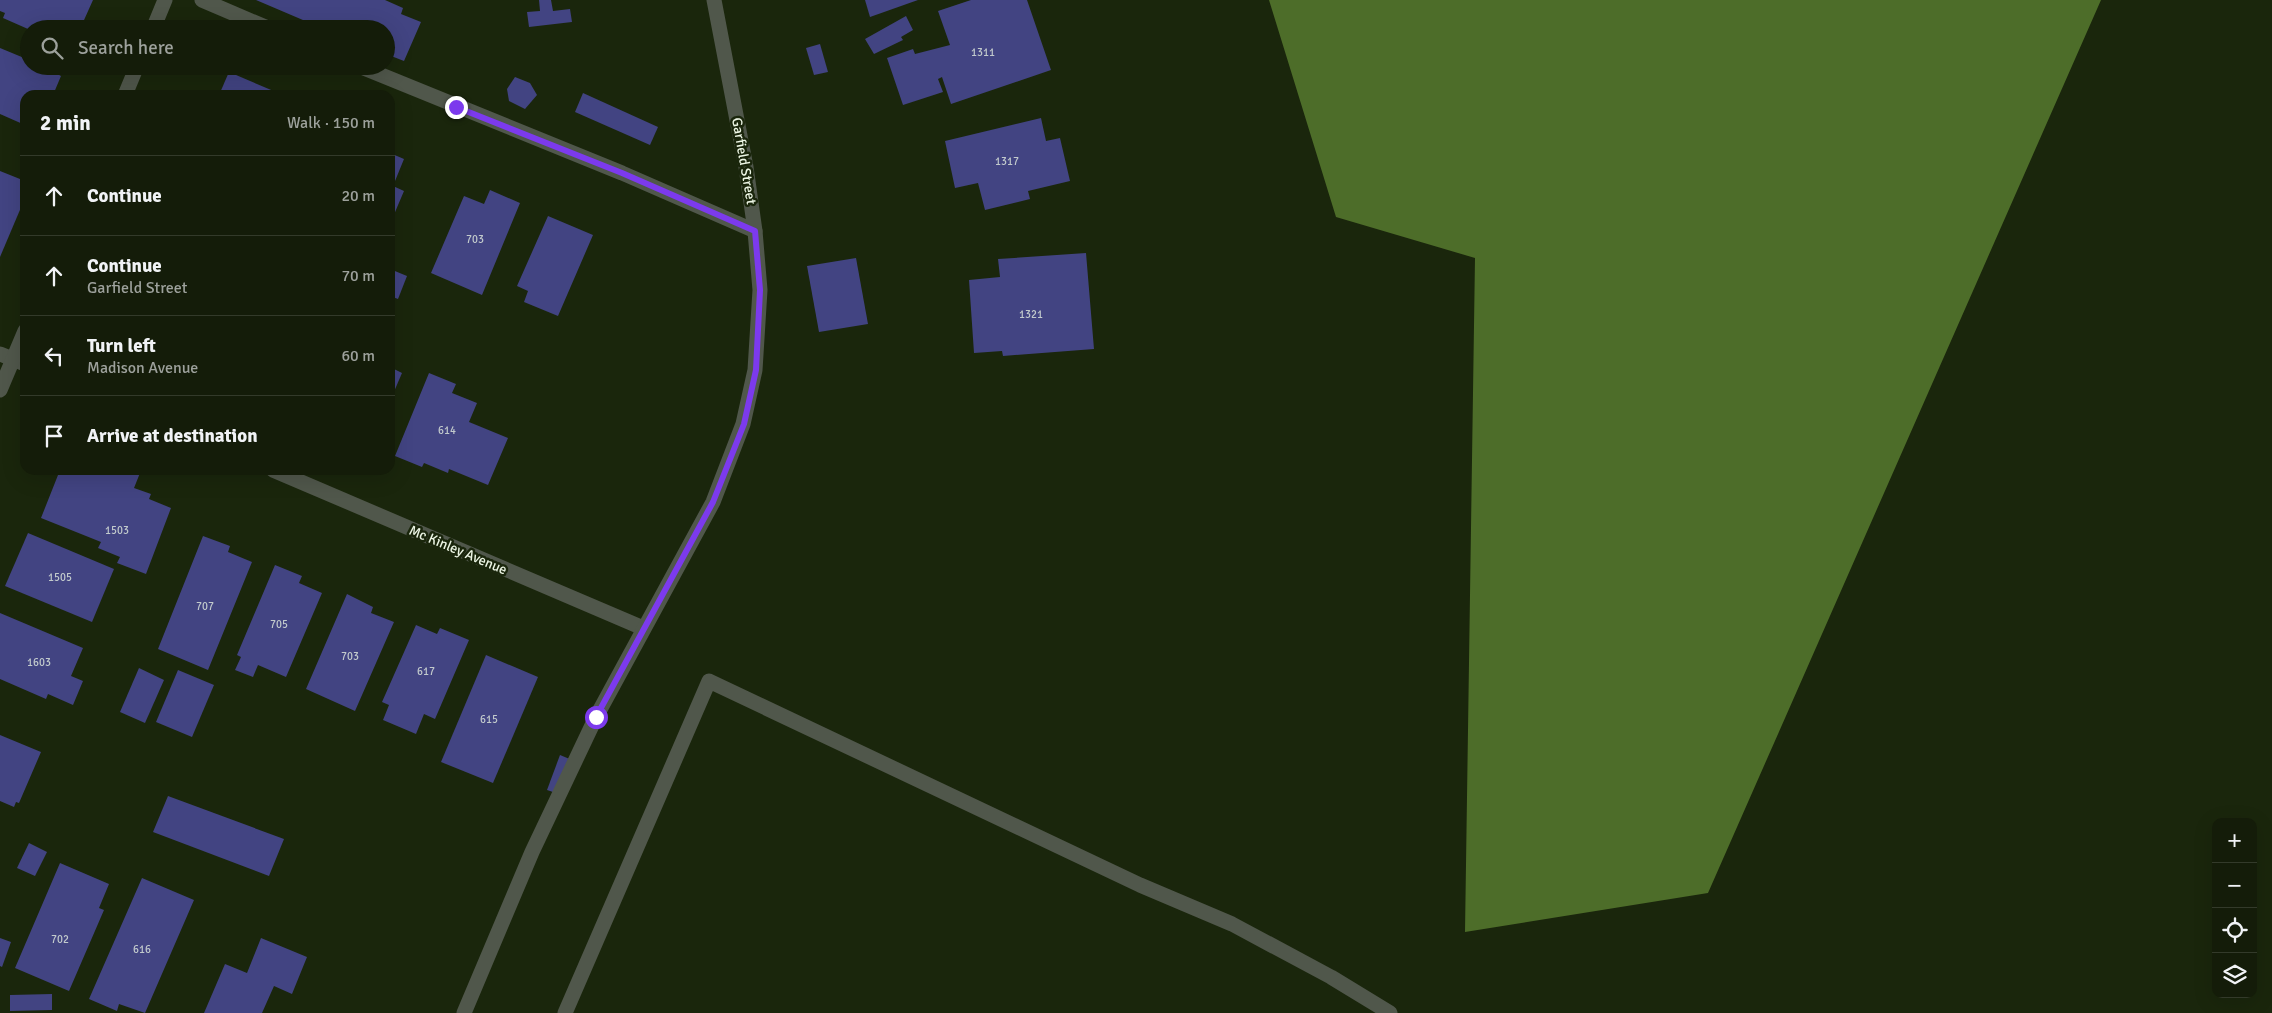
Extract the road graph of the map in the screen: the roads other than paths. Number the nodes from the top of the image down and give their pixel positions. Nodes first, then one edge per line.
1 (165, 0) edge
2 (202, 0) edge
3 (714, 0) edge
4 (157, 20) edge
5 (249, 20) edge
6 (133, 75) edge
7 (382, 75) edge
8 (127, 90) edge
9 (755, 231) junction
10 (20, 343) edge
11 (13, 359) edge
12 (0, 390) edge
13 (286, 475) edge
14 (643, 628) junction
15 (464, 1013) edge
16 (565, 1013) edge
17 (1390, 1013) edge

1 - 4 street
2 - 5 street
3 - 9 street, Garfield Street
6 - 8 street
7 - 9 street
9 - 14 street, Garfield Street
10 - 11 street
11 - 12 street
13 - 14 street, Mc Kinley Avenue
14 - 15 street, Garfield Street
16 - 17 street

